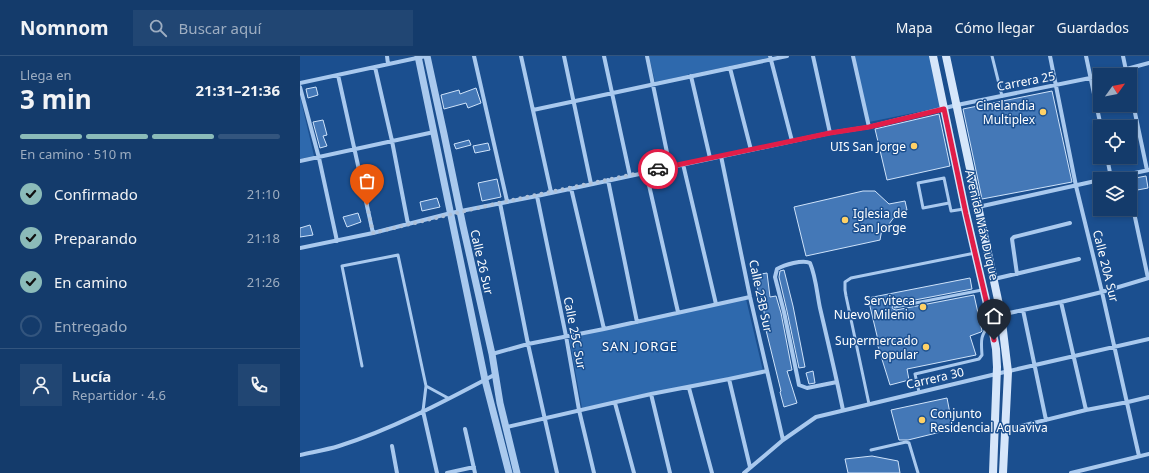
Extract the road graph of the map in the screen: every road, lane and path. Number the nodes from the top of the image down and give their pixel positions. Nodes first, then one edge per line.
1 (387, 56) edge
2 (423, 56) edge
3 (474, 56) edge
4 (521, 56) edge
5 (564, 56) edge
6 (604, 56) edge
7 (647, 56) edge
8 (787, 56) edge
9 (813, 56) edge
10 (853, 56) edge
11 (932, 56) edge
12 (946, 56) edge
13 (992, 56) edge
14 (1050, 56) edge
15 (1086, 56) edge
16 (1123, 56) edge
17 (771, 58) edge
18 (388, 64) junction
19 (1149, 64) edge
20 (375, 66) junction
21 (730, 68) junction
22 (1126, 68) edge
23 (1131, 68) edge
24 (338, 75) junction
25 (691, 76) junction
26 (1091, 78) junction
27 (300, 83) edge
28 (653, 84) junction
29 (1056, 85) junction
30 (300, 87) edge
31 (612, 93) junction
32 (1002, 96) junction
33 (574, 101) junction
34 (957, 105) junction
35 (944, 109) junction
36 (533, 110) junction
37 (1135, 112) edge
38 (1100, 120) edge
39 (869, 127) junction
40 (434, 132) junction
41 (830, 133) junction
42 (392, 141) junction
43 (792, 141) junction
44 (355, 149) junction
45 (751, 150) junction
46 (721, 156) junction
47 (319, 158) junction
48 (710, 158) junction
49 (300, 161) edge
50 (683, 164) junction
51 (670, 167) junction
52 (1148, 170) edge
53 (646, 172) junction
54 (1137, 174) edge
55 (630, 176) junction
56 (608, 180) junction
57 (1093, 182) edge
58 (591, 184) junction
59 (1076, 186) junction
60 (571, 188) junction
61 (551, 192) junction
62 (537, 196) junction
63 (507, 201) junction
64 (500, 202) junction
65 (949, 203) junction
66 (978, 207) junction
67 (965, 209) junction
68 (460, 212) junction
69 (451, 214) junction
70 (1135, 216) edge
71 (1070, 223) dead end
72 (408, 224) junction
73 (373, 233) junction
74 (337, 240) junction
75 (300, 248) edge
76 (975, 253) junction
77 (1079, 259) dead end
78 (1017, 274) junction
79 (1148, 278) edge
80 (994, 279) junction
81 (984, 290) junction
82 (1102, 292) junction
83 (750, 297) junction
84 (1061, 302) junction
85 (716, 304) junction
86 (895, 307) dead end
87 (1023, 310) junction
88 (678, 312) junction
89 (1002, 314) junction
90 (991, 320) junction
91 (637, 322) junction
92 (604, 329) junction
93 (566, 336) junction
94 (1149, 339) edge
95 (528, 344) junction
96 (1115, 347) junction
97 (492, 354) junction
98 (1074, 356) junction
99 (1034, 365) junction
100 (362, 366) dead end
101 (767, 371) junction
102 (1008, 372) junction
103 (496, 374) junction
104 (996, 374) junction
105 (485, 380) junction
106 (729, 380) junction
107 (837, 382) junction
108 (426, 386) junction
109 (688, 388) junction
110 (919, 392) junction
111 (651, 394) junction
112 (1149, 397) edge
113 (448, 398) junction
114 (1128, 402) junction
115 (615, 403) junction
116 (869, 404) junction
117 (579, 410) junction
118 (843, 410) junction
119 (1086, 410) junction
120 (423, 411) junction
121 (544, 418) junction
122 (1046, 420) junction
123 (507, 427) junction
124 (465, 429) dead end
125 (1005, 430) junction
126 (783, 440) junction
127 (392, 446) dead end
128 (871, 450) dead end
129 (1149, 454) edge
130 (300, 455) edge
131 (1140, 456) junction
132 (474, 467) junction
133 (750, 467) junction
134 (1095, 468) junction
135 (397, 473) edge
136 (437, 473) edge
137 (447, 473) edge
138 (476, 473) edge
139 (509, 473) edge
140 (518, 473) edge
141 (557, 473) edge
142 (594, 473) edge
143 (634, 473) edge
144 (670, 473) edge
145 (712, 473) edge
146 (744, 473) edge
147 (918, 473) edge
148 (993, 473) edge
149 (1003, 473) edge
150 (1071, 473) edge
151 (1096, 473) edge

1 - 18 street
2 - 18 street
2 - 40 street, Calle 26 Sur
2 - 68 street, Calle 26 Sur
3 - 63 street
4 - 36 street
5 - 33 street
6 - 31 street
7 - 28 street
8 - 17 street
9 - 41 street
10 - 39 street
11 - 35 main road, Avenida Máx Duque
12 - 34 main road, Avenida Máx Duque
13 - 32 lane
14 - 29 street, Calle 20A Sur
15 - 26 street
16 - 22 street
17 - 21 street
17 - 43 street
18 - 20 street
19 - 23 street
20 - 24 street
20 - 42 street
21 - 25 street
21 - 45 street
24 - 27 street
24 - 44 street
25 - 28 street
25 - 48 street
26 - 29 street, Carrera 25
26 - 38 street
28 - 31 street
28 - 51 street
29 - 32 street, Carrera 25
29 - 59 street, Calle 20A Sur
30 - 47 street
31 - 33 street
31 - 55 street
32 - 34 street, Carrera 25
33 - 36 street
33 - 58 street
34 - 35 street, Carrera 25
34 - 66 main road, Avenida Máx Duque
35 - 39 street, Carrera 25
35 - 67 main road, Avenida Máx Duque
36 - 61 street
37 - 52 street
39 - 41 street, Carrera 25
40 - 42 street
40 - 69 street, Calle 26 Sur
41 - 43 street, Carrera 25
42 - 44 street
42 - 72 street
43 - 45 street, Carrera 25
44 - 47 street
44 - 73 street
45 - 46 street, Carrera 25
46 - 48 street, Carrera 25
46 - 83 street, Calle 23B Sur
47 - 49 street
47 - 74 street
48 - 50 street, Carrera 25
50 - 51 street, Carrera 25
50 - 85 street
51 - 53 street, Carrera 25
52 - 54 street
53 - 55 street, Carrera 25
53 - 88 street
55 - 56 street, Carrera 25
56 - 58 street, Carrera 25
56 - 91 street
57 - 59 street
58 - 60 street, Carrera 25
59 - 66 street
59 - 82 street, Calle 20A Sur
60 - 61 street, Carrera 25
60 - 92 street
61 - 62 street, Carrera 25
62 - 63 street, Carrera 25
62 - 93 street, Calle 25C Sur
63 - 64 street, Carrera 25
64 - 68 street, Carrera 25
64 - 95 street
65 - 65 lane
65 - 67 lane
66 - 80 main road, Avenida Máx Duque
67 - 76 main road, Avenida Máx Duque
68 - 69 street, Carrera 25
68 - 97 street, Calle 26 Sur
69 - 72 street, Carrera 25
69 - 105 street, Calle 26 Sur
70 - 79 street
71 - 78 street
72 - 73 street, Carrera 25
73 - 74 street, Carrera 25
74 - 75 street, Carrera 25
76 - 81 main road, Avenida Máx Duque
76 - 116 lane
77 - 78 street
78 - 80 street
79 - 82 street
80 - 89 main road, Avenida Máx Duque
81 - 86 lane
81 - 90 main road, Avenida Máx Duque
82 - 84 street
82 - 96 street, Calle 20A Sur
83 - 85 street
83 - 101 street, Calle 23B Sur
84 - 87 street
84 - 98 street
85 - 88 street
87 - 89 street
87 - 99 street
88 - 91 street
89 - 90 street
89 - 102 main road, Avenida Máx Duque
90 - 104 main road, Avenida Máx Duque
90 - 110 lane
91 - 92 street
92 - 93 street
93 - 95 street
93 - 117 street, Calle 25C Sur
94 - 96 street, Carrera 30
95 - 97 street
95 - 121 street
96 - 98 street, Carrera 30
96 - 114 street, Calle 20A Sur
97 - 103 street, Calle 26 Sur
98 - 99 street, Carrera 30
98 - 119 street
99 - 102 street, Carrera 30
99 - 122 street
100 - 108 lane
101 - 106 street
101 - 126 street, Calle 23B Sur
102 - 104 street, Carrera 30
102 - 125 main road, Avenida Máx Duque
103 - 105 street
103 - 123 street, Calle 26 Sur
104 - 110 street, Carrera 30
104 - 148 main road, Avenida Máx Duque
105 - 113 street
105 - 139 street, Calle 26 Sur
106 - 109 street
106 - 133 street
107 - 107 street
107 - 118 street
108 - 113 lane
108 - 120 lane
109 - 111 street
109 - 145 street
110 - 116 street, Carrera 30
111 - 115 street
111 - 144 street
112 - 114 street
113 - 120 street
114 - 119 street
114 - 131 street, Calle 20A Sur
115 - 117 street
115 - 143 street
116 - 118 street, Carrera 30
117 - 121 street
117 - 142 street, Calle 25C Sur
118 - 126 street, Carrera 30
119 - 122 street
120 - 130 street
120 - 136 street
121 - 123 street
121 - 141 street
122 - 125 street
123 - 140 street, Calle 26 Sur
124 - 132 street
125 - 149 main road, Avenida Máx Duque
126 - 133 street, Carrera 30
127 - 135 street
128 - 147 lane
129 - 131 street
131 - 134 street
132 - 137 street
132 - 138 street
133 - 146 street, Carrera 30
134 - 150 street
134 - 151 street

